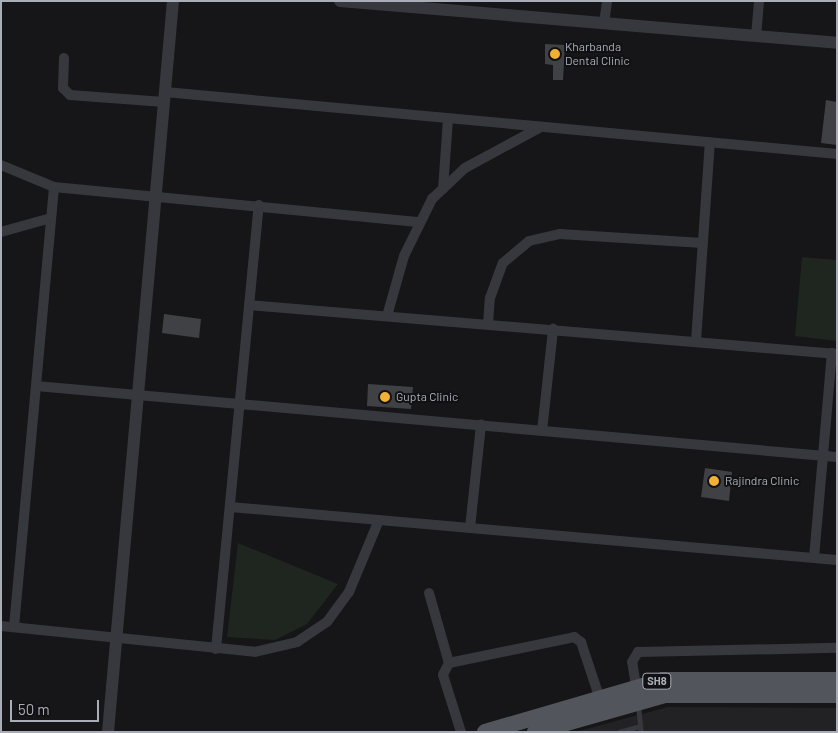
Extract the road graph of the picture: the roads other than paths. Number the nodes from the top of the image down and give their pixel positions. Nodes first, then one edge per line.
1 (173, 1) edge
2 (340, 1) edge
3 (607, 1) edge
4 (759, 1) edge
5 (604, 24) junction
6 (756, 36) junction
7 (837, 43) edge
8 (64, 58) dead end
9 (164, 97) junction
10 (448, 119) junction
11 (540, 128) junction
12 (710, 143) junction
13 (837, 154) edge
14 (1, 165) edge
15 (54, 186) junction
16 (443, 188) junction
17 (156, 194) junction
18 (259, 205) junction
19 (52, 218) junction
20 (417, 222) junction
21 (1, 232) edge
22 (703, 242) junction
23 (249, 305) junction
24 (387, 316) junction
25 (488, 324) junction
26 (553, 329) junction
27 (696, 341) junction
28 (834, 354) edge
29 (36, 386) junction
30 (138, 395) junction
31 (240, 404) junction
32 (480, 425) junction
33 (542, 431) junction
34 (823, 456) junction
35 (837, 457) edge
36 (230, 507) junction
37 (378, 520) junction
38 (470, 528) junction
39 (814, 558) junction
40 (837, 560) edge
41 (429, 593) dead end
42 (1, 626) edge
43 (14, 627) junction
44 (115, 641) junction
45 (837, 648) edge
46 (216, 649) junction
47 (450, 663) junction
48 (837, 680) edge
49 (637, 692) junction
50 (837, 695) edge
51 (599, 696) junction
52 (641, 729) edge
53 (108, 732) edge
54 (461, 732) edge
55 (485, 732) edge
56 (535, 732) edge
57 (619, 732) edge

1 - 9 street
2 - 5 street
3 - 5 street
4 - 6 street
5 - 6 street
6 - 7 street
8 - 9 street
9 - 10 street
9 - 17 street
10 - 11 street
10 - 16 street
11 - 12 street
11 - 16 street
12 - 13 street
12 - 22 street
14 - 15 street
15 - 17 street
15 - 19 street
16 - 20 street
17 - 18 street
17 - 30 street
18 - 20 street
18 - 23 street
19 - 21 street
19 - 29 street
20 - 24 street
22 - 25 street
22 - 27 street
23 - 24 street
23 - 31 street
24 - 25 street
25 - 26 street
26 - 27 street
26 - 33 street
27 - 28 street
28 - 34 street
29 - 30 street
29 - 43 street
30 - 31 street
30 - 44 street
31 - 32 street
31 - 36 street
32 - 33 street
32 - 38 street
33 - 34 street
34 - 35 street
34 - 39 street
36 - 37 street
36 - 46 street
37 - 38 street
37 - 46 street
38 - 39 street
39 - 40 street
41 - 47 street
42 - 43 street
43 - 44 street
44 - 46 street
44 - 53 street
45 - 49 street
47 - 51 street
47 - 54 street
48 - 49 main road, SH8
49 - 50 main road, SH8
49 - 51 main road, SH8
49 - 52 lane
49 - 56 main road, SH8
51 - 55 main road, SH8
52 - 57 lane

